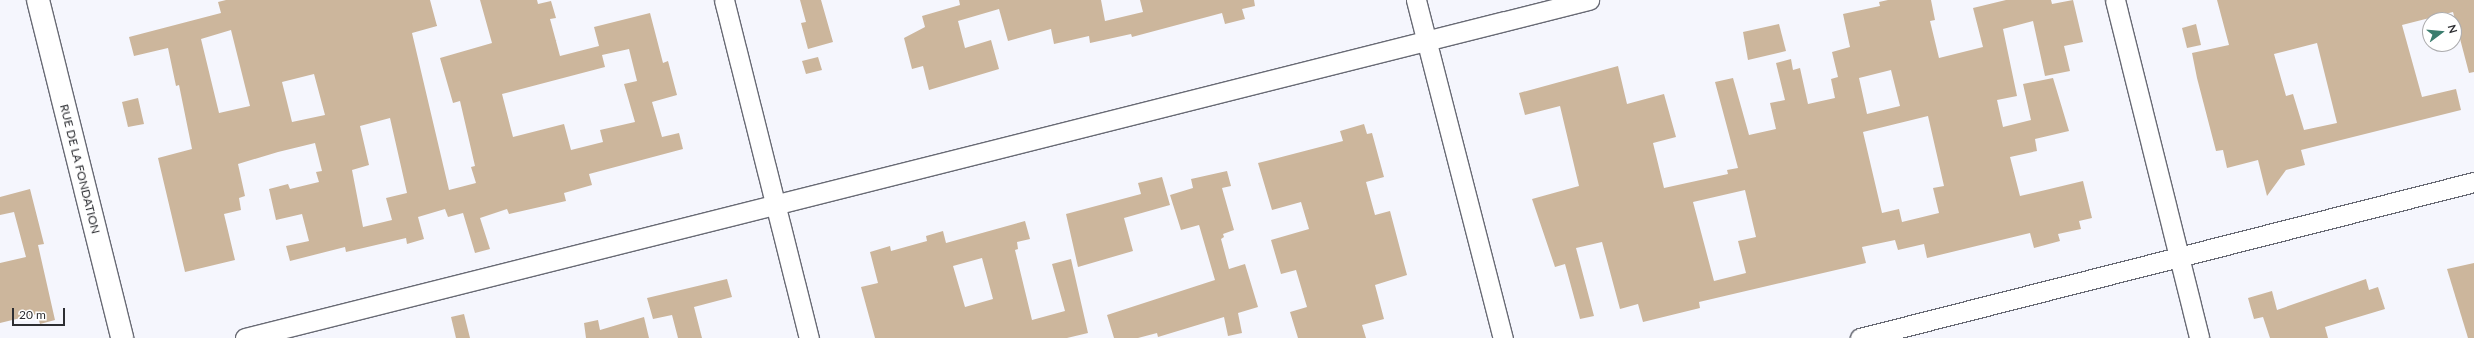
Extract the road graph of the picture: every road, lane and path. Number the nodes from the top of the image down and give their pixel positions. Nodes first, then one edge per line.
1 (38, 0) edge
2 (724, 0) edge
3 (1416, 0) edge
4 (1589, 0) edge
5 (2115, 0) edge
6 (1427, 43) junction
7 (2474, 182) edge
8 (776, 207) junction
9 (2179, 259) junction
10 (122, 338) edge
11 (245, 338) edge
12 (809, 338) edge
13 (1504, 338) edge
14 (1860, 338) edge
15 (2199, 338) edge

1 - 10 street, RUE DE LA FONDATION
2 - 8 street
3 - 6 street
4 - 6 street
5 - 9 street
6 - 8 street
6 - 13 street
7 - 9 street
8 - 11 street
8 - 12 street
9 - 14 street
9 - 15 street

